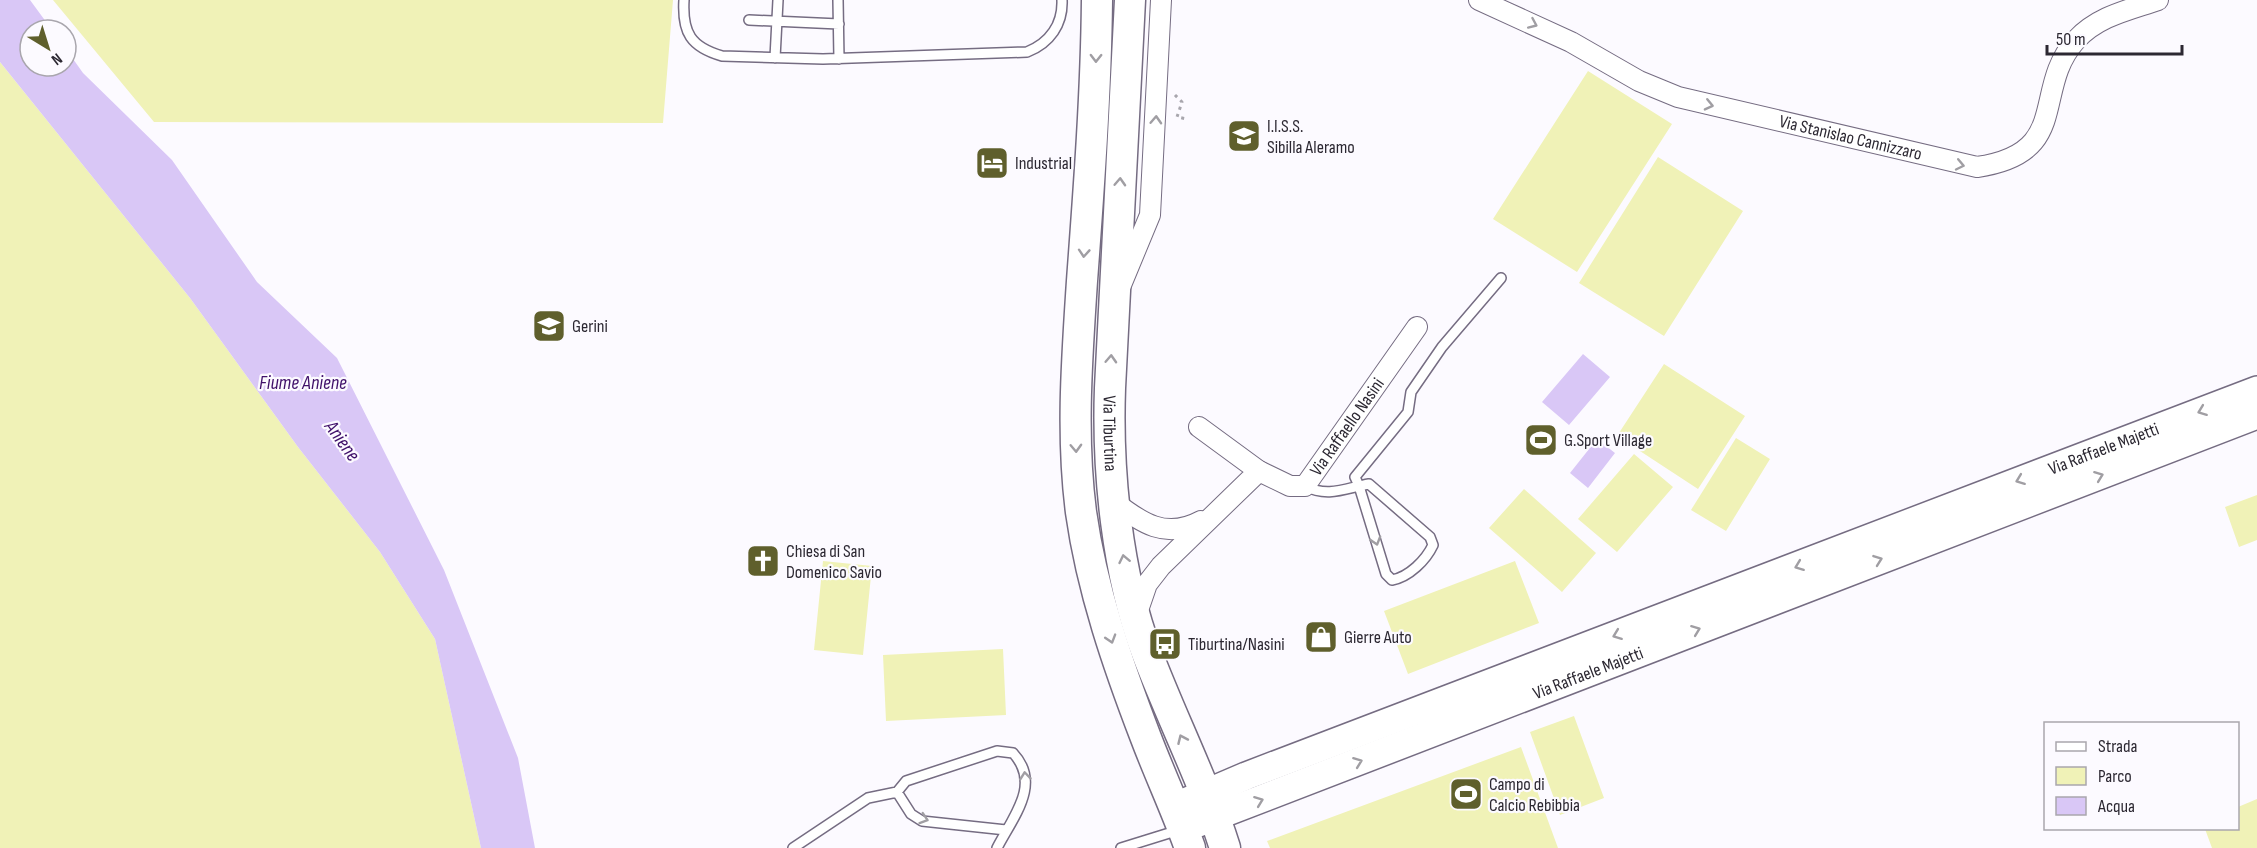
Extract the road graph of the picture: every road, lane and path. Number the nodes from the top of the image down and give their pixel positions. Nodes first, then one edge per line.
1 (684, 0) edge
2 (778, 0) edge
3 (838, 0) edge
4 (1062, 0) edge
5 (1097, 0) edge
6 (1130, 0) edge
7 (1161, 0) edge
8 (1479, 0) edge
9 (2158, 0) edge
10 (749, 20) dead end
11 (777, 22) junction
12 (838, 24) junction
13 (775, 58) junction
14 (840, 59) junction
15 (1175, 95) dead end
16 (1187, 119) dead end
17 (1501, 278) dead end
18 (1114, 304) junction
19 (1417, 327) dead end
20 (2257, 390) edge
21 (2257, 416) edge
22 (1199, 427) dead end
23 (1259, 471) junction
24 (1305, 486) junction
25 (1359, 486) junction
26 (1113, 501) junction
27 (1211, 515) junction
28 (1957, 518) junction
29 (1839, 563) junction
30 (1136, 617) junction
31 (1293, 758) junction
32 (1303, 784) junction
33 (897, 792) junction
34 (1210, 805) junction
35 (1177, 829) edge
36 (1006, 830) junction
37 (793, 848) edge
38 (997, 848) edge
39 (1121, 848) edge
40 (1225, 848) edge

1 - 13 lane
2 - 11 lane
3 - 12 lane
4 - 14 lane
5 -> 35 main road, Via Tiburtina
18 -> 6 main road, Via Tiburtina
18 -> 7 street
8 -> 9 street, Via Stanislao Cannizzaro
10 - 11 lane
11 - 12 lane
11 - 13 lane
12 - 14 lane
13 - 14 lane
15 - 16 path
17 - 25 lane
26 -> 18 main road, Via Tiburtina
19 - 24 street, Via Raffaello Nasini
20 -> 28 street, Via Raffaele Majetti
28 -> 21 street, Via Raffaele Majetti
22 - 23 street, Via Raffaello Nasini
23 - 24 street, Via Raffaello Nasini
23 - 27 street
24 - 25 lane
25 -> 25 lane
26 - 27 street
30 -> 26 main road, Via Tiburtina
27 - 30 street
28 - 29 street, Via Raffaele Majetti
29 -> 31 street, Via Raffaele Majetti
32 -> 29 street, Via Raffaele Majetti
34 -> 30 main road, Via Tiburtina
31 - 32 street
31 - 34 street, Via Raffaele Majetti
34 -> 32 street, Via Raffaele Majetti
33 -> 36 lane
36 -> 33 lane
33 - 37 lane
34 - 35 street
34 - 40 main road, Via Tiburtina
35 - 39 lane
36 - 38 lane

